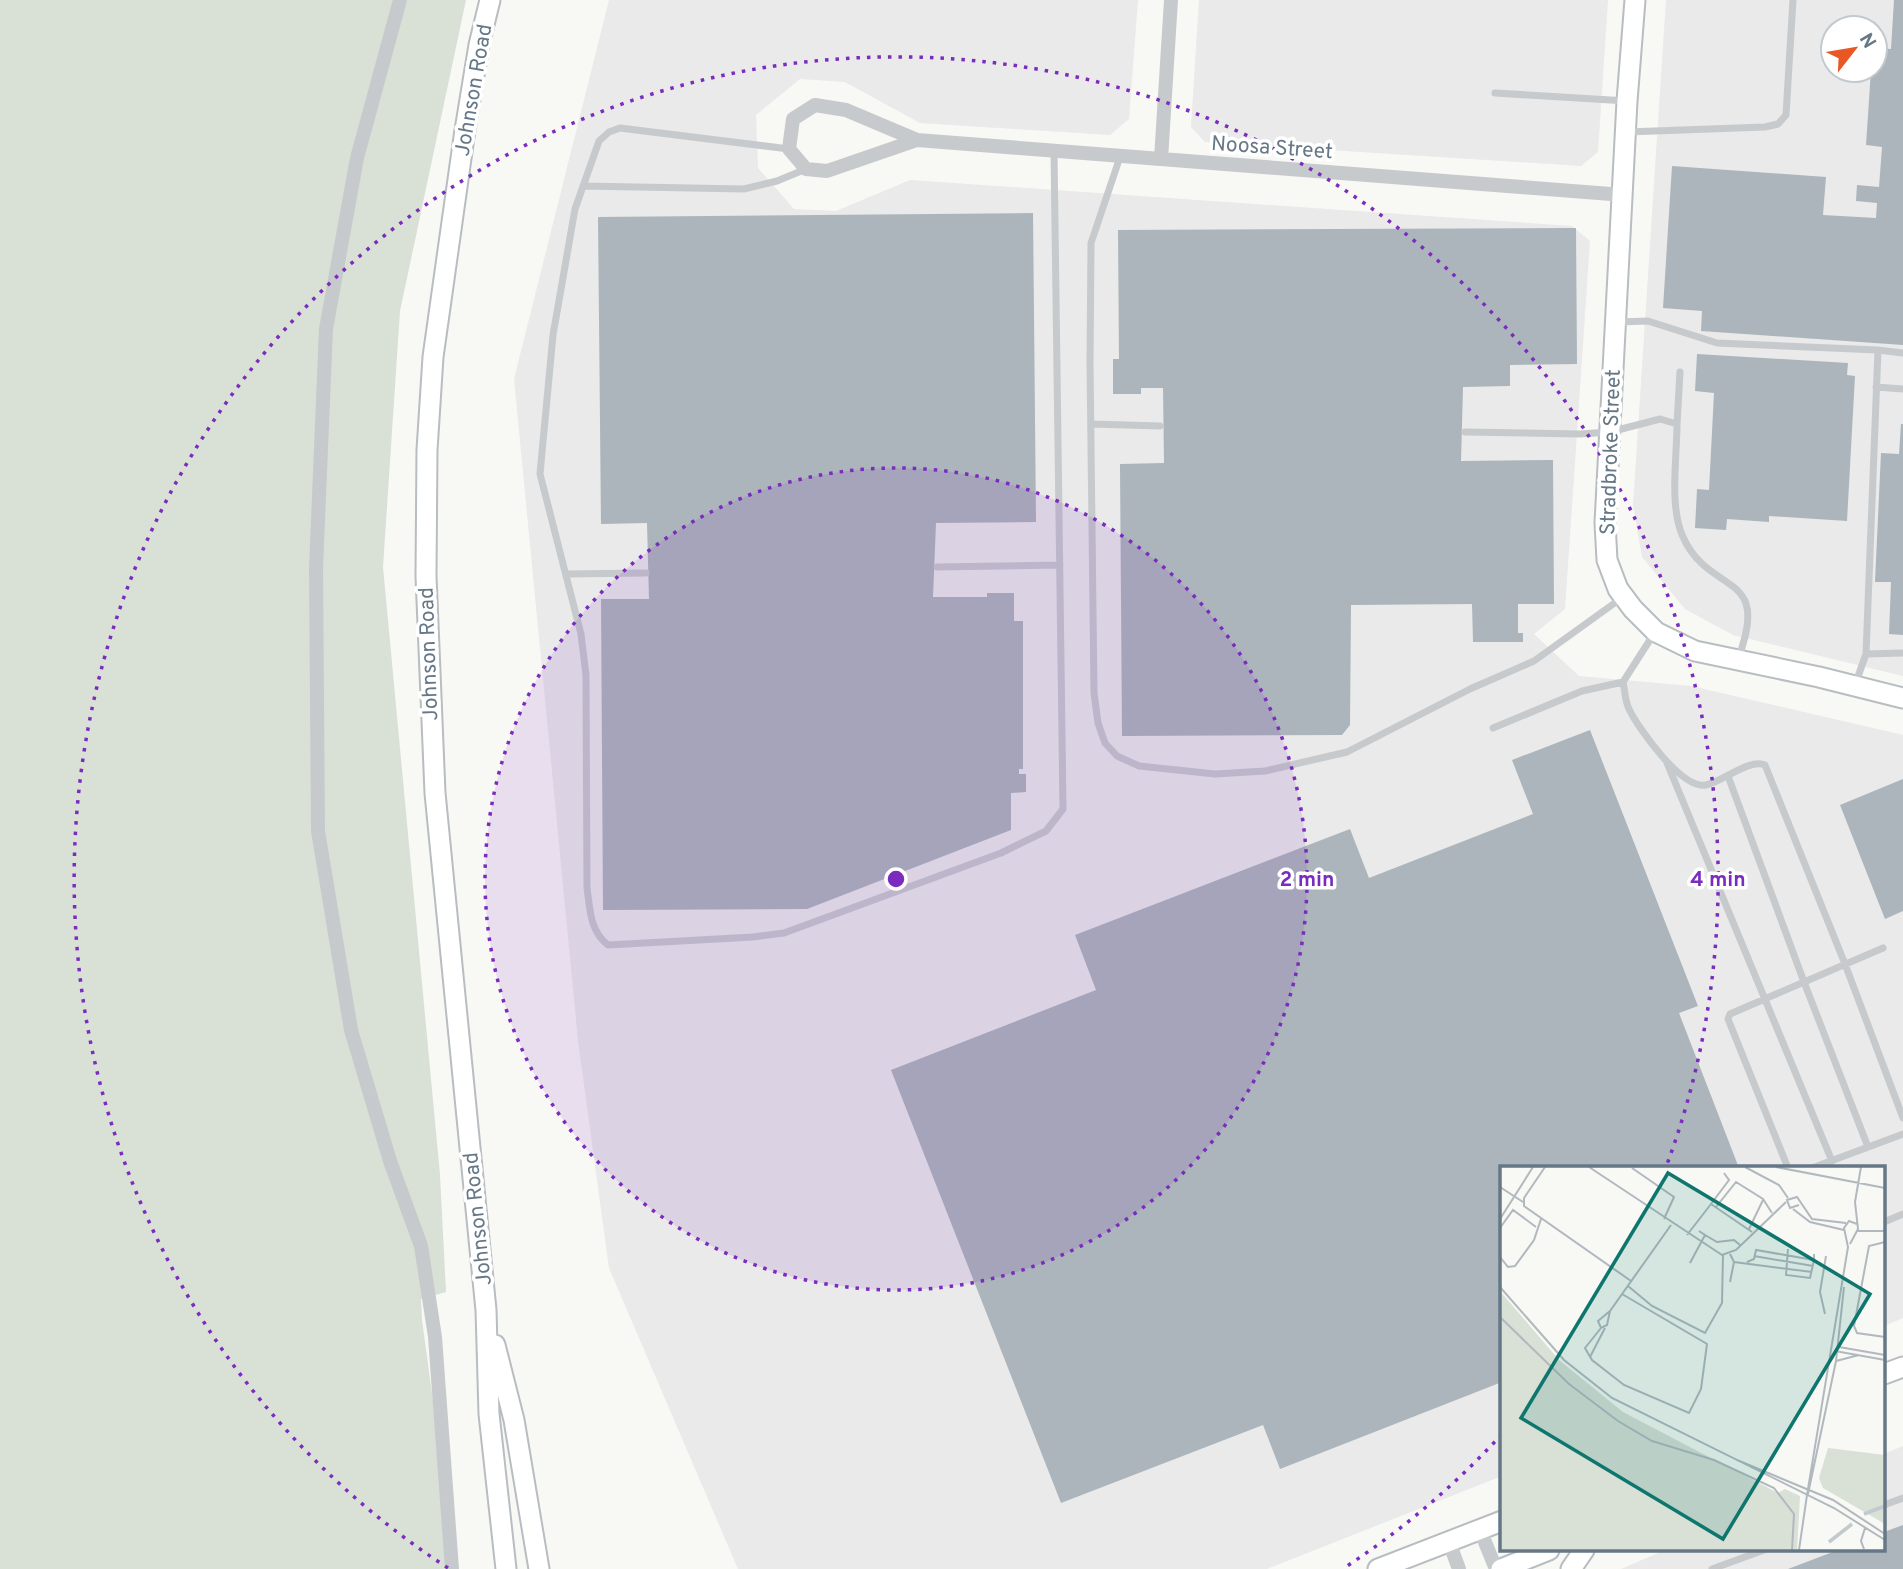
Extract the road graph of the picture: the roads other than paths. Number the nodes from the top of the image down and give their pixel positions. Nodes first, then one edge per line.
1 (400, 0) edge
2 (490, 0) edge
3 (1171, 0) edge
4 (1635, 0) edge
5 (1793, 0) edge
6 (1495, 93) dead end
7 (1627, 101) junction
8 (1627, 132) junction
9 (917, 140) junction
10 (789, 149) junction
11 (1054, 151) junction
12 (1120, 156) junction
13 (1161, 159) junction
14 (806, 169) junction
15 (583, 186) junction
16 (1624, 195) junction
17 (1617, 322) junction
18 (1878, 350) junction
19 (1903, 353) edge
20 (1680, 372) dead end
21 (1876, 387) junction
22 (1903, 389) edge
23 (1091, 424) junction
24 (1677, 424) junction
25 (1160, 426) dead end
26 (1465, 432) dead end
27 (1610, 432) junction
28 (1060, 565) junction
29 (937, 567) dead end
30 (646, 573) dead end
31 (566, 574) junction
32 (1623, 597) junction
33 (1656, 632) junction
34 (1903, 653) edge
35 (1866, 654) junction
36 (1738, 660) junction
37 (1623, 682) junction
38 (1855, 685) junction
39 (1903, 698) edge
40 (1493, 728) dead end
41 (1665, 759) junction
42 (1728, 776) junction
43 (1884, 948) dead end
44 (1845, 964) junction
45 (1804, 982) junction
46 (1765, 998) junction
47 (1903, 1118) edge
48 (1903, 1134) edge
49 (1868, 1147) junction
50 (1832, 1161) junction
51 (1787, 1166) edge
52 (1818, 1166) edge
53 (1903, 1214) edge
54 (1885, 1222) edge
55 (486, 1310) junction
56 (1903, 1498) edge
57 (1885, 1505) edge
58 (1500, 1522) edge
59 (1480, 1530) junction
60 (1449, 1542) junction
61 (535, 1544) junction
62 (1544, 1552) edge
63 (1583, 1552) edge
64 (1759, 1552) edge
65 (452, 1569) edge
66 (506, 1569) edge
67 (539, 1569) edge
68 (547, 1569) edge
69 (1378, 1569) edge
70 (1459, 1569) edge
71 (1496, 1569) edge
72 (1501, 1569) edge
73 (1571, 1569) edge
74 (1712, 1569) edge

1 - 65 street
2 - 55 main road, Johnson Road
3 - 13 street
4 - 7 main road, Stradbroke Street
5 - 8 lane
6 - 7 lane
7 - 8 main road, Stradbroke Street
8 - 16 main road, Stradbroke Street
9 - 10 street, Noosa Street
9 - 11 street, Noosa Street
9 - 14 street, Noosa Street
10 - 14 street
10 - 15 lane
11 - 12 street, Noosa Street
11 - 28 lane
12 - 13 street, Noosa Street
12 - 23 lane
13 - 16 street, Noosa Street
14 - 15 lane
15 - 31 lane
16 - 17 main road, Stradbroke Street
17 - 18 lane
17 - 27 main road, Stradbroke Street
18 - 19 lane
18 - 21 lane
20 - 24 lane
21 - 22 lane
21 - 35 lane
23 - 25 lane
23 - 32 lane
24 - 27 lane
24 - 36 lane
26 - 27 lane
27 - 32 main road, Stradbroke Street
28 - 29 lane
28 - 31 lane
30 - 31 lane
32 - 33 main road, Stradbroke Street
33 - 36 main road, Stradbroke Street
33 - 37 lane
34 - 35 lane
35 - 38 lane
36 - 38 main road, Stradbroke Street
37 - 40 lane
37 - 41 lane
38 - 39 main road, Stradbroke Street
41 - 42 lane
41 - 46 lane
42 - 44 lane
42 - 45 lane
43 - 44 lane
44 - 45 lane
44 - 47 lane
45 - 46 lane
45 - 49 lane
46 - 50 lane
46 - 51 lane
48 - 49 lane
49 - 50 lane
50 - 52 lane
53 - 54 lane
55 - 61 main road, Johnson Road
55 - 66 main road, Johnson Road
56 - 57 lane
58 - 59 main road
59 - 60 main road
59 - 71 street
60 - 69 main road
60 - 70 street
61 - 67 main road, Johnson Road
61 - 68 main road, Johnson Road
62 - 72 main road
63 - 73 main road
64 - 74 lane

